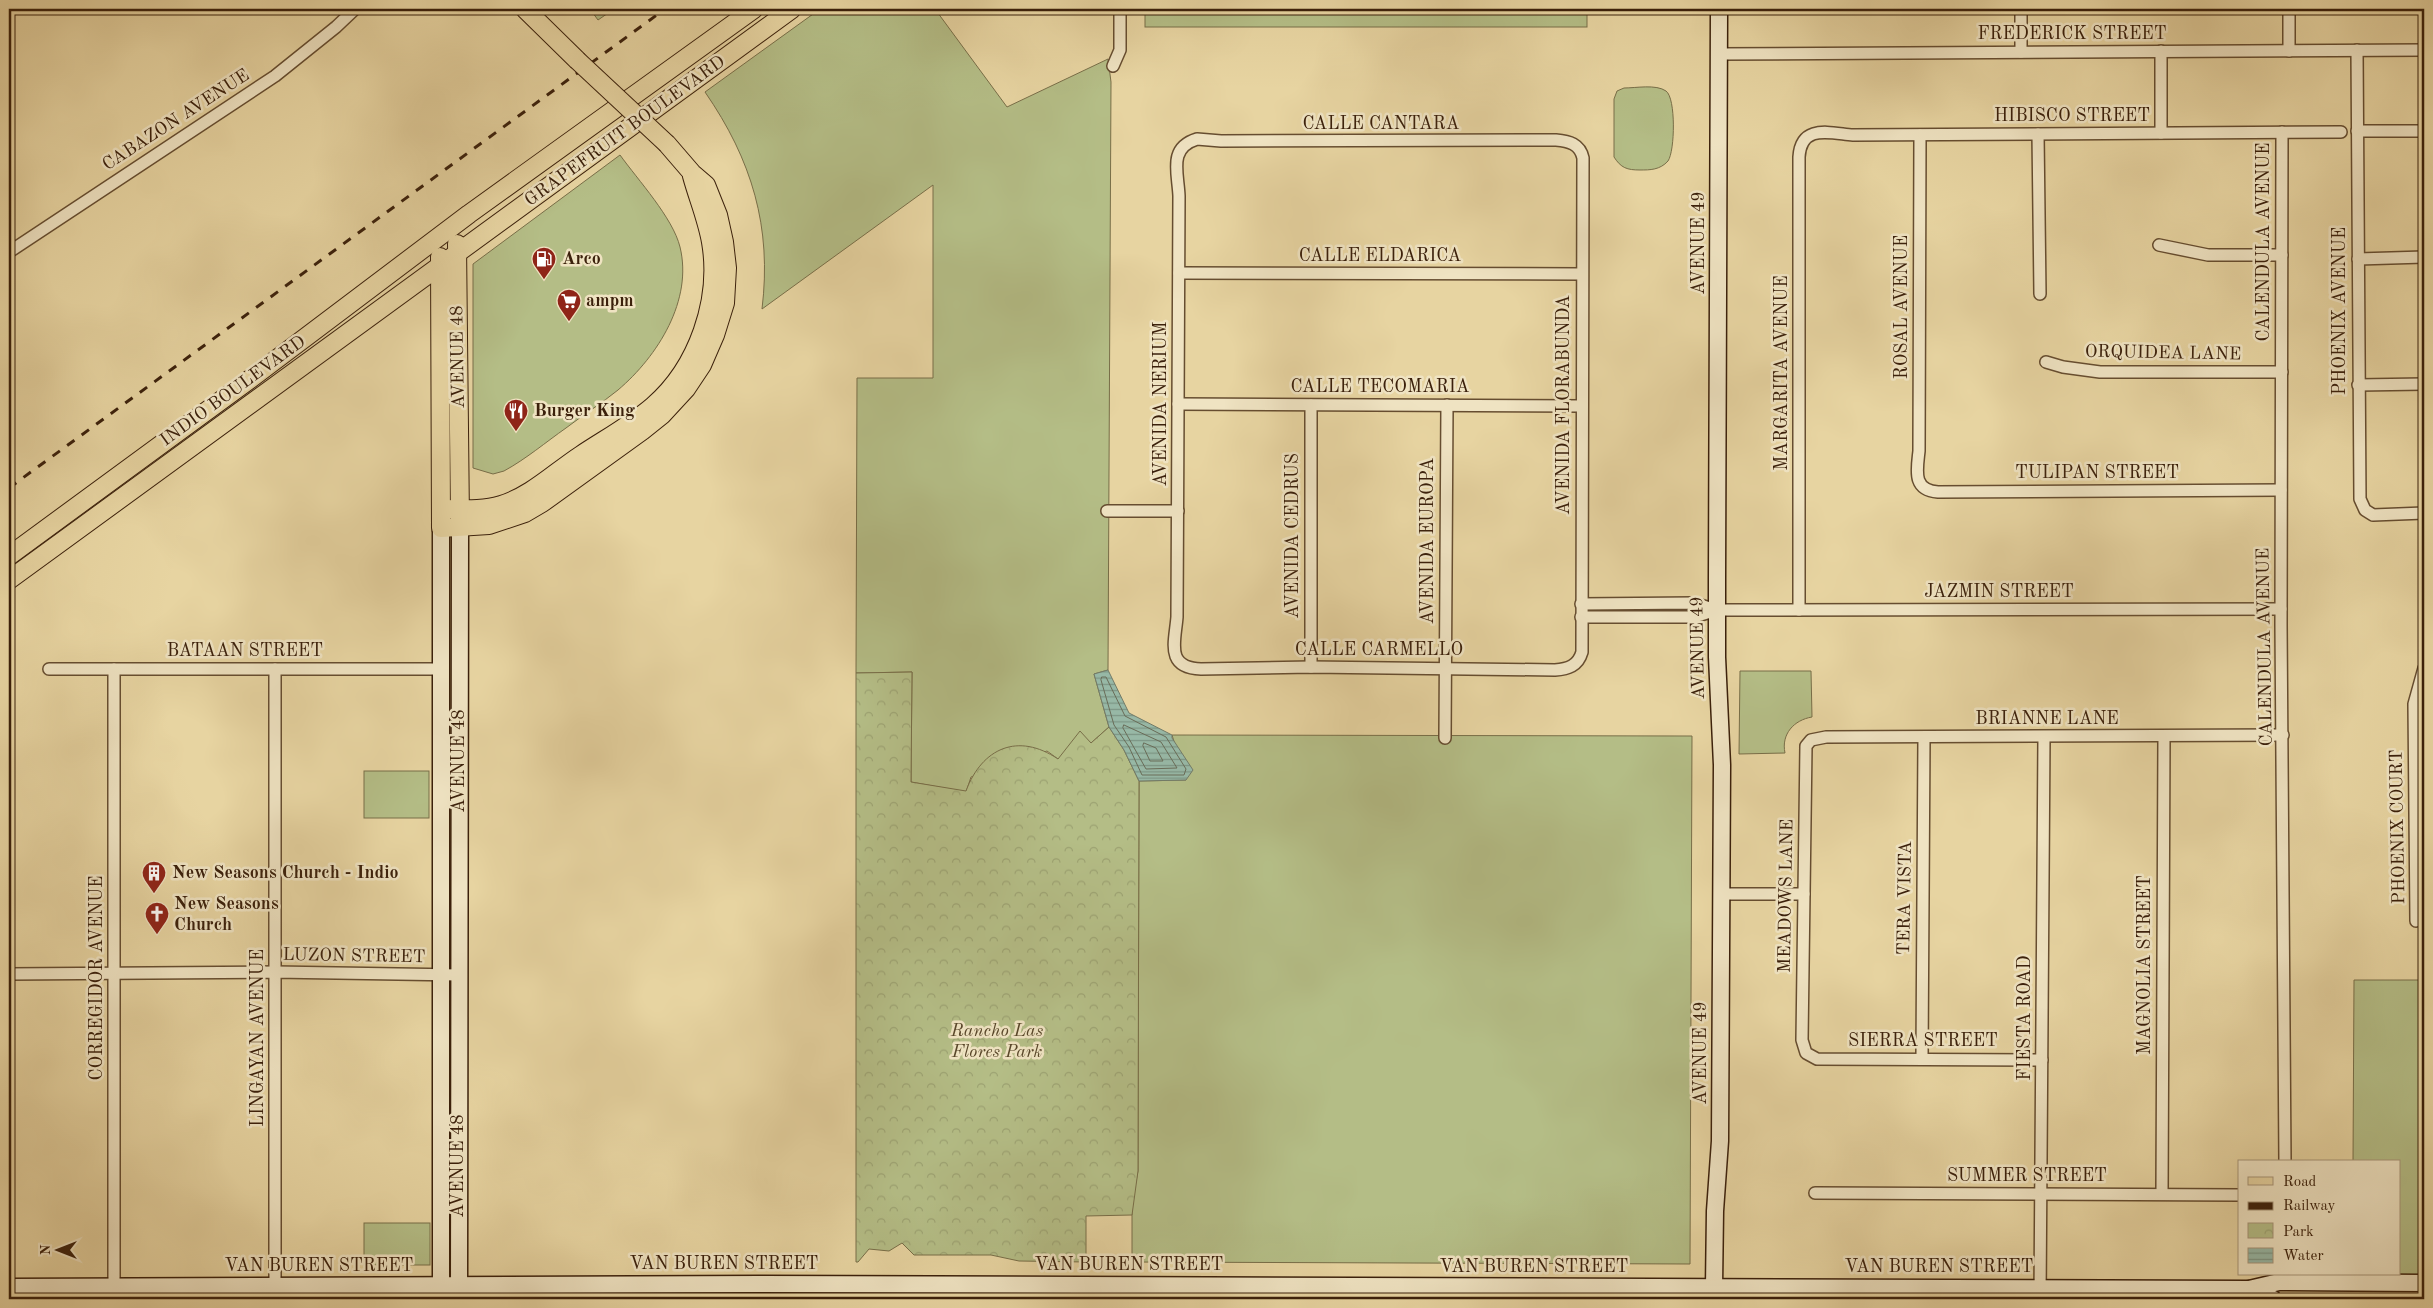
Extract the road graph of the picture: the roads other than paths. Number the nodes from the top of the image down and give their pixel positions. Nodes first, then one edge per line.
1 (355, 9) edge
2 (525, 9) edge
3 (754, 9) edge
4 (792, 9) edge
5 (1120, 9) edge
6 (1720, 9) edge
7 (2021, 9) edge
8 (2289, 9) edge
9 (2356, 50) junction
10 (2424, 50) edge
11 (2161, 51) junction
12 (2289, 51) junction
13 (2021, 52) junction
14 (1719, 54) junction
15 (1112, 66) dead end
16 (2424, 131) edge
17 (2282, 132) junction
18 (2341, 132) dead end
19 (2357, 132) junction
20 (2161, 133) junction
21 (2038, 134) junction
22 (1920, 135) junction
23 (1804, 138) joint
24 (1184, 144) joint
25 (1577, 146) joint
26 (692, 173) junction
27 (456, 224) junction
28 (440, 236) junction
29 (2159, 245) dead end
30 (9, 252) edge
31 (457, 252) junction
32 (2282, 255) junction
33 (2424, 257) edge
34 (2358, 259) junction
35 (440, 265) junction
36 (1179, 273) junction
37 (1582, 274) junction
38 (2040, 294) dead end
39 (2046, 362) dead end
40 (2282, 372) junction
41 (2424, 384) edge
42 (2358, 385) junction
43 (1178, 404) junction
44 (1311, 405) junction
45 (1447, 405) junction
46 (1582, 406) junction
47 (1918, 479) joint
48 (2281, 490) junction
49 (441, 509) junction
50 (460, 509) junction
51 (1107, 512) dead end
52 (1178, 512) junction
53 (2424, 513) edge
54 (460, 527) junction
55 (441, 528) junction
56 (9, 556) edge
57 (9, 580) edge
58 (1581, 604) junction
59 (2281, 609) junction
60 (1717, 610) junction
61 (1799, 610) junction
62 (1581, 617) junction
63 (1181, 663) joint
64 (1576, 664) joint
65 (1311, 667) junction
66 (1445, 668) junction
67 (2424, 668) edge
68 (49, 669) dead end
69 (114, 669) junction
70 (275, 669) junction
71 (441, 669) junction
72 (2419, 732) edge
73 (2284, 735) junction
74 (2164, 736) junction
75 (1924, 737) junction
76 (2044, 737) junction
77 (1445, 738) dead end
78 (1811, 740) joint
79 (459, 809) junction
80 (1721, 894) junction
81 (1804, 894) junction
82 (2416, 921) dead end
83 (275, 972) junction
84 (9, 974) edge
85 (114, 974) junction
86 (442, 974) junction
87 (459, 975) junction
88 (1806, 1053) joint
89 (1922, 1058) junction
90 (2042, 1060) junction
91 (2285, 1160) edge
92 (1815, 1192) dead end
93 (2041, 1194) junction
94 (2162, 1194) junction
95 (2238, 1195) edge
96 (2424, 1283) edge
97 (9, 1287) edge
98 (114, 1287) junction
99 (275, 1287) junction
100 (1714, 1287) junction
101 (441, 1292) edge
102 (459, 1292) edge
103 (2040, 1293) edge
104 (2249, 1294) edge
105 (2273, 1299) edge

1 - 30 street, CABAZON AVENUE
2 - 26 main road, bridge
3 - 27 main road, GRAPEFRUIT BOULEVARD
4 - 31 main road, GRAPEFRUIT BOULEVARD
5 - 15 street
6 - 14 street, AVENUE 49
7 - 13 street
8 - 12 street
9 - 10 street, FREDERICK STREET
9 - 12 street, FREDERICK STREET
9 - 19 street, PHOENIX AVENUE
11 - 12 street, FREDERICK STREET
11 - 13 street, FREDERICK STREET
11 - 20 street
13 - 14 street, FREDERICK STREET
14 - 60 street, AVENUE 49
16 - 19 street
17 - 18 street, HIBISCO STREET
17 - 20 street, HIBISCO STREET
17 - 32 street, CALENDULA AVENUE
19 - 34 street, PHOENIX AVENUE
20 - 21 street, HIBISCO STREET
21 - 22 street, HIBISCO STREET
21 - 38 street
22 - 23 street, HIBISCO STREET
22 - 47 street, ROSAL AVENUE
23 - 61 street, MARGARITA AVENUE
24 - 25 street, CALLE CANTARA
24 - 36 street, AVENIDA NERIUM
25 - 37 street, AVENIDA FLORABUNDA
26 - 50 main road
26 - 54 main road
27 - 28 main road, INDIO BOULEVARD
27 - 31 main road, AVENUE 48
28 - 35 main road, AVENUE 48
28 - 56 main road, INDIO BOULEVARD
29 - 32 street
31 - 35 main road, INDIO BOULEVARD
31 - 50 main road, AVENUE 48
32 - 40 street, CALENDULA AVENUE
33 - 34 street
34 - 42 street, PHOENIX AVENUE
35 - 49 main road, AVENUE 48
35 - 57 main road, INDIO BOULEVARD
36 - 37 street, CALLE ELDARICA
36 - 43 street, AVENIDA NERIUM
37 - 46 street, AVENIDA FLORABUNDA
39 - 40 street, ORQUIDEA LANE
40 - 48 street, CALENDULA AVENUE
41 - 42 street
42 - 53 street, PHOENIX AVENUE
43 - 44 street, CALLE TECOMARIA
43 - 52 street, AVENIDA NERIUM
44 - 45 street, CALLE TECOMARIA
44 - 65 street, AVENIDA CEDRUS
45 - 46 street, CALLE TECOMARIA
45 - 66 street, AVENIDA EUROPA
46 - 58 street, AVENIDA FLORABUNDA
47 - 48 street, TULIPAN STREET
48 - 59 street, CALENDULA AVENUE
49 - 50 main road
49 - 55 main road, AVENUE 48
50 - 54 main road, AVENUE 48
51 - 52 street
52 - 63 street, AVENIDA NERIUM
54 - 55 main road
54 - 79 street, AVENUE 48
55 - 71 street, AVENUE 48
58 - 60 street
58 - 62 street, AVENIDA FLORABUNDA
59 - 61 street, JAZMIN STREET
59 - 73 street, CALENDULA AVENUE
60 - 61 street, JAZMIN STREET
60 - 62 street
60 - 80 street, AVENUE 49
62 - 64 street, AVENIDA FLORABUNDA
63 - 65 street, CALLE CARMELLO
64 - 66 street, CALLE CARMELLO
65 - 66 street, CALLE CARMELLO
66 - 77 street, AVENIDA EUROPA
67 - 72 street
68 - 69 street, BATAAN STREET
69 - 70 street, BATAAN STREET
69 - 85 street, CORREGIDOR AVENUE
70 - 71 street, BATAAN STREET
70 - 83 street, LINGAYAN AVENUE
71 - 79 street
71 - 86 street, AVENUE 48
72 - 82 street, PHOENIX COURT
73 - 74 street, BRIANNE LANE
73 - 91 street, CALENDULA AVENUE
74 - 76 street, BRIANNE LANE
74 - 94 street, MAGNOLIA STREET
75 - 76 street, BRIANNE LANE
75 - 78 street, BRIANNE LANE
75 - 89 street, TERA VISTA
76 - 90 street, FIESTA ROAD
78 - 81 street, MEADOWS LANE
79 - 87 street, AVENUE 48
80 - 81 street
80 - 100 street, AVENUE 49
81 - 88 street, MEADOWS LANE
83 - 85 street, LUZON STREET
83 - 86 street, LUZON STREET
83 - 99 street, LINGAYAN AVENUE
84 - 85 street, LUZON STREET
85 - 98 street, CORREGIDOR AVENUE
86 - 87 street, LUZON STREET
86 - 101 street, AVENUE 48
87 - 102 street, AVENUE 48
88 - 89 street, SIERRA STREET
89 - 90 street, SIERRA STREET
90 - 93 street, FIESTA ROAD
92 - 93 street, SUMMER STREET
93 - 94 street, SUMMER STREET
93 - 103 street, FIESTA ROAD
94 - 95 street, SUMMER STREET
96 - 104 street, VAN BUREN STREET
97 - 98 street, VAN BUREN STREET
98 - 99 street, VAN BUREN STREET
99 - 101 street, VAN BUREN STREET
100 - 102 street, VAN BUREN STREET
100 - 103 street, VAN BUREN STREET
101 - 102 street, VAN BUREN STREET
103 - 104 street, VAN BUREN STREET
104 - 105 street, VAN BUREN STREET

